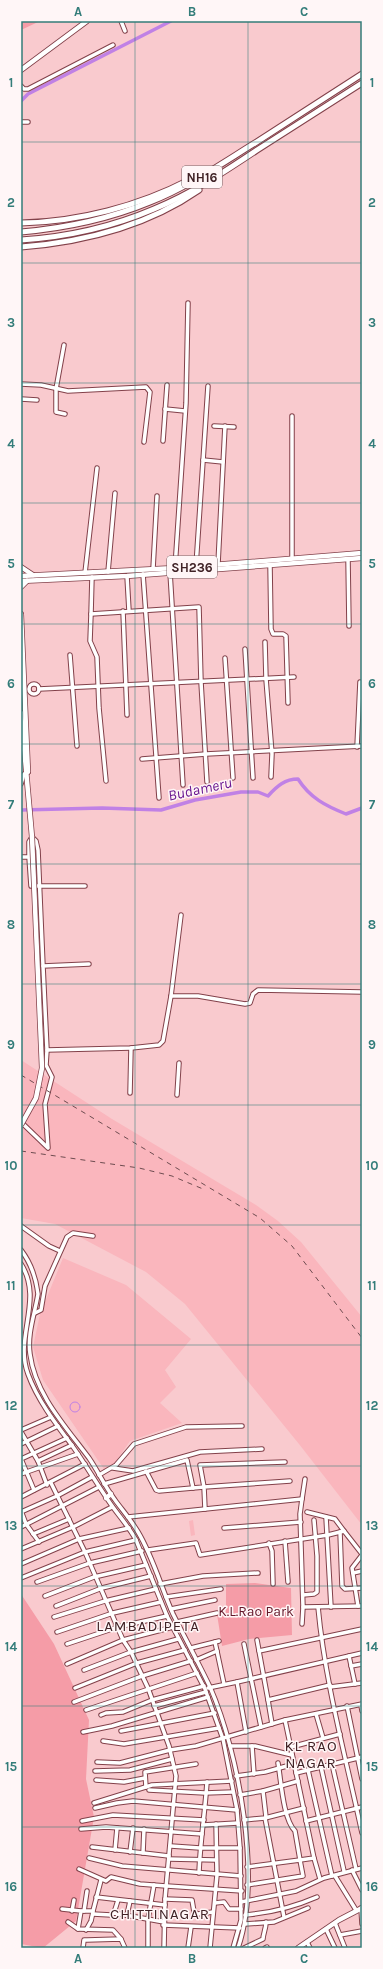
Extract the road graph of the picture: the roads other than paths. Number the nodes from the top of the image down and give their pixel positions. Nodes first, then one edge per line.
1 (87, 21) edge
2 (121, 21) edge
3 (125, 31) dead end
4 (113, 45) dead end
5 (21, 70) edge
6 (362, 74) edge
7 (362, 83) edge
8 (21, 86) edge
9 (21, 122) edge
10 (28, 122) dead end
11 (234, 156) junction
12 (238, 163) junction
13 (21, 223) edge
14 (21, 232) edge
15 (21, 240) edge
16 (21, 246) edge
17 (188, 303) dead end
18 (64, 345) dead end
19 (21, 384) edge
20 (167, 385) dead end
21 (208, 386) dead end
22 (56, 389) junction
23 (21, 399) edge
24 (37, 400) dead end
25 (165, 409) junction
26 (186, 411) junction
27 (65, 414) dead end
28 (292, 416) dead end
29 (214, 426) dead end
30 (225, 426) junction
31 (234, 426) dead end
32 (163, 441) dead end
33 (144, 442) dead end
34 (203, 460) junction
35 (223, 462) junction
36 (97, 468) dead end
37 (115, 493) dead end
38 (157, 496) dead end
39 (362, 553) edge
40 (292, 558) junction
41 (362, 558) edge
42 (348, 559) junction
43 (218, 564) junction
44 (270, 565) junction
45 (196, 566) junction
46 (21, 567) edge
47 (175, 568) junction
48 (153, 569) junction
49 (108, 572) junction
50 (170, 572) junction
51 (85, 573) junction
52 (143, 574) junction
53 (33, 576) junction
54 (127, 576) junction
55 (92, 577) junction
56 (21, 579) edge
57 (27, 581) junction
58 (21, 587) edge
59 (172, 609) junction
60 (145, 610) junction
61 (123, 611) junction
62 (129, 611) junction
63 (21, 614) edge
64 (91, 614) junction
65 (349, 626) dead end
66 (265, 642) dead end
67 (245, 649) dead end
68 (70, 655) dead end
69 (225, 658) dead end
70 (294, 677) dead end
71 (287, 678) junction
72 (266, 679) junction
73 (246, 680) junction
74 (226, 681) junction
75 (176, 682) junction
76 (201, 682) junction
77 (360, 682) dead end
78 (151, 684) junction
79 (126, 685) junction
80 (25, 686) edge
81 (98, 686) junction
82 (72, 687) junction
83 (39, 689) junction
84 (288, 703) dead end
85 (21, 713) edge
86 (127, 715) dead end
87 (77, 746) dead end
88 (362, 746) edge
89 (356, 747) junction
90 (272, 751) junction
91 (231, 753) junction
92 (251, 753) junction
93 (206, 754) junction
94 (181, 756) junction
95 (157, 758) junction
96 (142, 759) dead end
97 (28, 772) junction
98 (271, 777) dead end
99 (233, 778) dead end
100 (253, 778) dead end
101 (106, 781) dead end
102 (207, 782) dead end
103 (21, 784) edge
104 (183, 785) dead end
105 (159, 798) dead end
106 (32, 837) junction
107 (21, 857) edge
108 (29, 857) junction
109 (40, 886) junction
110 (84, 886) dead end
111 (181, 915) dead end
112 (89, 964) dead end
113 (43, 966) junction
114 (362, 992) edge
115 (171, 996) junction
116 (131, 1048) junction
117 (47, 1050) junction
118 (179, 1062) dead end
119 (130, 1093) dead end
120 (177, 1094) dead end
121 (21, 1123) edge
122 (21, 1226) edge
123 (92, 1236) dead end
124 (21, 1250) edge
125 (60, 1251) junction
126 (21, 1264) edge
127 (35, 1313) junction
128 (23, 1342) edge
129 (51, 1417) junction
130 (58, 1426) junction
131 (242, 1426) dead end
132 (21, 1431) edge
133 (67, 1438) junction
134 (27, 1441) junction
135 (21, 1444) edge
136 (72, 1445) junction
137 (262, 1449) dead end
138 (34, 1453) junction
139 (78, 1454) junction
140 (21, 1459) edge
141 (38, 1461) junction
142 (285, 1462) dead end
143 (85, 1464) junction
144 (39, 1467) junction
145 (113, 1468) junction
146 (27, 1471) junction
147 (146, 1471) junction
148 (21, 1474) edge
149 (99, 1476) junction
150 (92, 1477) junction
151 (305, 1479) dead end
152 (290, 1481) dead end
153 (49, 1484) junction
154 (104, 1484) junction
155 (204, 1486) junction
156 (99, 1487) junction
157 (193, 1488) junction
158 (34, 1490) junction
159 (111, 1494) junction
160 (57, 1496) junction
161 (21, 1497) edge
162 (106, 1498) junction
163 (302, 1499) junction
164 (63, 1507) junction
165 (112, 1507) junction
166 (205, 1509) junction
167 (21, 1511) edge
168 (307, 1512) dead end
169 (128, 1517) junction
170 (326, 1517) junction
171 (69, 1519) junction
172 (314, 1520) dead end
173 (301, 1522) junction
174 (26, 1524) junction
175 (21, 1527) edge
176 (73, 1527) junction
177 (129, 1528) junction
178 (224, 1528) dead end
179 (342, 1531) junction
180 (33, 1534) junction
181 (328, 1535) junction
182 (316, 1536) junction
183 (79, 1539) junction
184 (302, 1539) junction
185 (136, 1540) junction
186 (285, 1541) junction
187 (39, 1542) junction
188 (269, 1543) junction
189 (21, 1549) edge
190 (148, 1550) junction
191 (142, 1551) junction
192 (85, 1552) junction
193 (362, 1555) edge
194 (90, 1563) junction
195 (21, 1564) edge
196 (146, 1565) junction
197 (362, 1571) edge
198 (258, 1573) dead end
199 (353, 1573) junction
200 (150, 1576) junction
201 (94, 1577) junction
202 (21, 1578) edge
203 (37, 1582) dead end
204 (288, 1582) dead end
205 (160, 1584) junction
206 (273, 1584) dead end
207 (102, 1588) junction
208 (362, 1588) edge
209 (156, 1589) junction
210 (221, 1589) dead end
211 (356, 1589) junction
212 (303, 1594) junction
213 (45, 1596) dead end
214 (166, 1597) junction
215 (216, 1600) dead end
216 (107, 1601) junction
217 (161, 1602) junction
218 (56, 1606) dead end
219 (360, 1606) edge
220 (303, 1607) junction
221 (318, 1607) junction
222 (331, 1607) junction
223 (171, 1609) junction
224 (112, 1612) junction
225 (216, 1612) dead end
226 (167, 1616) junction
227 (54, 1617) dead end
228 (177, 1622) junction
229 (302, 1624) dead end
230 (118, 1627) junction
231 (173, 1627) junction
232 (362, 1629) edge
233 (57, 1632) dead end
234 (321, 1638) junction
235 (178, 1639) junction
236 (123, 1640) junction
237 (257, 1640) dead end
238 (67, 1644) dead end
239 (244, 1644) dead end
240 (191, 1648) junction
241 (185, 1650) junction
242 (217, 1651) junction
243 (259, 1651) junction
244 (131, 1652) junction
245 (362, 1653) edge
246 (349, 1656) junction
247 (196, 1660) junction
248 (191, 1661) junction
249 (325, 1662) junction
250 (137, 1663) junction
251 (67, 1664) dead end
252 (362, 1664) edge
253 (351, 1666) junction
254 (84, 1670) dead end
255 (197, 1673) junction
256 (142, 1676) junction
257 (263, 1676) junction
258 (251, 1678) junction
259 (237, 1682) junction
260 (362, 1683) edge
261 (224, 1684) junction
262 (355, 1684) junction
263 (330, 1686) junction
264 (75, 1688) dead end
265 (148, 1688) junction
266 (210, 1688) junction
267 (205, 1689) junction
268 (208, 1698) junction
269 (152, 1700) junction
270 (268, 1700) junction
271 (74, 1702) dead end
272 (361, 1704) edge
273 (154, 1706) junction
274 (347, 1706) junction
275 (86, 1710) dead end
276 (335, 1710) junction
277 (362, 1710) edge
278 (156, 1712) junction
279 (215, 1714) junction
280 (316, 1714) junction
281 (101, 1715) dead end
282 (285, 1720) junction
283 (160, 1722) junction
284 (272, 1724) junction
285 (261, 1727) junction
286 (219, 1728) junction
287 (121, 1731) dead end
288 (83, 1732) dead end
289 (246, 1732) junction
290 (340, 1734) junction
291 (165, 1736) junction
292 (228, 1738) junction
293 (323, 1738) junction
294 (223, 1739) junction
295 (103, 1741) dead end
296 (230, 1746) junction
297 (252, 1746) junction
298 (291, 1747) junction
299 (170, 1750) junction
300 (292, 1755) junction
301 (356, 1757) junction
302 (362, 1757) edge
303 (172, 1759) junction
304 (346, 1761) junction
305 (97, 1762) dead end
306 (278, 1763) dead end
307 (196, 1764) dead end
308 (294, 1764) junction
309 (332, 1764) junction
310 (321, 1767) junction
311 (174, 1768) junction
312 (279, 1768) junction
313 (308, 1770) junction
314 (95, 1771) dead end
315 (296, 1773) junction
316 (254, 1774) junction
317 (236, 1776) junction
318 (145, 1778) junction
319 (362, 1779) edge
320 (96, 1780) dead end
321 (232, 1781) junction
322 (298, 1781) junction
323 (176, 1782) junction
324 (207, 1782) junction
325 (282, 1786) junction
326 (146, 1787) junction
327 (149, 1790) dead end
328 (262, 1791) junction
329 (176, 1792) junction
330 (233, 1792) junction
331 (206, 1793) junction
332 (240, 1795) junction
333 (94, 1803) dead end
334 (108, 1805) junction
335 (175, 1805) junction
336 (205, 1807) junction
337 (362, 1807) edge
338 (95, 1808) dead end
339 (304, 1808) junction
340 (357, 1809) junction
341 (237, 1810) junction
342 (286, 1812) junction
343 (344, 1812) junction
344 (110, 1815) junction
345 (331, 1815) junction
346 (174, 1817) junction
347 (265, 1818) junction
348 (318, 1818) junction
349 (244, 1820) junction
350 (82, 1821) dead end
351 (204, 1822) junction
352 (306, 1822) junction
353 (238, 1823) junction
354 (216, 1824) junction
355 (117, 1828) junction
356 (133, 1828) junction
357 (81, 1829) dead end
358 (144, 1829) junction
359 (172, 1830) junction
360 (362, 1833) edge
361 (202, 1834) junction
362 (170, 1846) junction
363 (92, 1847) dead end
364 (200, 1848) junction
365 (216, 1848) junction
366 (240, 1848) junction
367 (115, 1850) junction
368 (130, 1852) junction
369 (142, 1853) junction
370 (169, 1857) junction
371 (89, 1858) dead end
372 (314, 1858) junction
373 (200, 1860) junction
374 (216, 1860) junction
375 (300, 1860) junction
376 (274, 1864) junction
377 (247, 1867) junction
378 (362, 1868) edge
379 (79, 1869) dead end
380 (354, 1869) junction
381 (168, 1871) junction
382 (344, 1871) junction
383 (199, 1873) junction
384 (217, 1875) junction
385 (241, 1876) junction
386 (303, 1876) junction
387 (334, 1876) junction
388 (320, 1879) junction
389 (101, 1880) junction
390 (277, 1881) junction
391 (154, 1885) junction
392 (247, 1885) junction
393 (307, 1885) junction
394 (166, 1886) junction
395 (216, 1890) junction
396 (362, 1890) edge
397 (87, 1891) dead end
398 (242, 1891) junction
399 (279, 1896) junction
400 (96, 1897) junction
401 (317, 1897) dead end
402 (165, 1898) junction
403 (74, 1900) dead end
404 (118, 1900) junction
405 (130, 1901) junction
406 (247, 1901) junction
407 (241, 1902) junction
408 (215, 1903) junction
409 (151, 1904) junction
410 (165, 1905) junction
411 (308, 1908) dead end
412 (361, 1908) edge
413 (62, 1909) dead end
414 (241, 1909) junction
415 (282, 1909) junction
416 (356, 1910) junction
417 (72, 1911) junction
418 (82, 1911) junction
419 (213, 1912) junction
420 (93, 1913) junction
421 (114, 1913) junction
422 (127, 1915) junction
423 (246, 1915) junction
424 (284, 1917) junction
425 (148, 1919) junction
426 (68, 1922) dead end
427 (266, 1922) junction
428 (335, 1923) junction
429 (164, 1924) junction
430 (244, 1924) junction
431 (362, 1924) edge
432 (191, 1927) junction
433 (213, 1927) junction
434 (240, 1928) junction
435 (78, 1929) junction
436 (326, 1929) junction
437 (86, 1930) junction
438 (362, 1931) edge
439 (340, 1935) junction
440 (121, 1939) junction
441 (307, 1942) junction
442 (83, 1948) edge
443 (124, 1948) edge
444 (148, 1948) edge
445 (164, 1948) edge
446 (188, 1948) edge
447 (210, 1948) edge
448 (233, 1948) edge
449 (238, 1948) edge
450 (244, 1948) edge
451 (298, 1948) edge
452 (310, 1948) edge
453 (335, 1948) edge
454 (344, 1948) edge

1 - 5 main road
2 - 3 street
4 - 8 street
6 - 11 highway, NH16
7 - 12 highway, NH16
9 - 10 street
11 - 13 highway
11 - 14 highway, NH16
12 - 15 highway, NH16
12 - 16 highway
17 - 26 street
18 - 22 street
19 - 22 street
20 - 25 street
21 - 34 street
22 - 27 street
22 - 33 street
23 - 24 street
25 - 26 street
25 - 32 street
26 - 47 street
28 - 40 street
29 - 30 street
30 - 31 street
30 - 35 street
34 - 35 street
34 - 45 street
35 - 43 street
36 - 51 street
37 - 49 street
38 - 48 street
39 - 40 main road, SH236
40 - 43 main road, SH236
41 - 42 main road, SH236
42 - 44 main road, SH236
42 - 65 street
43 - 45 main road, SH236
44 - 50 main road, SH236
44 - 71 street
45 - 47 main road, SH236
46 - 53 main road
47 - 48 main road, SH236
48 - 49 main road, SH236
49 - 51 main road, SH236
50 - 52 main road, SH236
50 - 59 street
51 - 53 main road, SH236
52 - 54 main road, SH236
52 - 60 street
53 - 56 main road, SH236
54 - 55 main road, SH236
54 - 62 street
55 - 57 main road, SH236
55 - 64 street
56 - 57 main road, SH236
57 - 58 main road
59 - 60 street
59 - 75 street
59 - 76 street
60 - 62 street
60 - 78 street
61 - 62 street
61 - 64 street
61 - 79 street
63 - 80 main road
64 - 81 street
66 - 72 street
67 - 73 street
68 - 82 street
69 - 74 street
70 - 71 street
71 - 72 street
71 - 84 street
72 - 73 street
72 - 90 street
73 - 74 street
73 - 92 street
74 - 76 street
74 - 91 street
75 - 76 street
75 - 78 street
75 - 94 street
76 - 93 street
77 - 89 street
78 - 79 street
78 - 95 street
79 - 81 street
79 - 86 street
80 - 83 street
80 - 83 street
80 - 97 main road
81 - 82 street
81 - 101 street
82 - 83 street
82 - 87 street
85 - 97 main road
88 - 89 street
89 - 90 street
90 - 92 street
90 - 98 street
91 - 92 street
91 - 93 street
91 - 99 street
92 - 100 street
93 - 94 street
93 - 102 street
94 - 95 street
94 - 104 street
95 - 96 street
95 - 105 street
97 - 103 street
97 - 106 main road
106 - 108 street
106 - 109 street
106 - 121 main road, bridge
107 - 108 street
108 - 109 street
109 - 110 street
109 - 113 street
111 - 115 street
112 - 113 street
113 - 117 street
114 - 115 street
115 - 116 street
116 - 117 street
116 - 119 street
117 - 121 street
118 - 120 street
122 - 125 street
123 - 125 street
124 - 127 street
125 - 127 street
126 - 128 street
127 - 149 street
128 - 129 street
129 - 130 street
129 - 132 street
130 - 133 street
130 - 134 street
131 - 145 street
132 - 134 street
133 - 136 street
133 - 138 street
134 - 135 street
134 - 138 street
136 - 139 street
136 - 141 street
137 - 145 street
138 - 140 street
138 - 141 street
139 - 143 street
139 - 144 street
140 - 146 street
141 - 144 street
142 - 155 street
143 - 150 street
143 - 153 street
144 - 146 street
144 - 153 street
145 - 149 street
146 - 148 street
146 - 158 street
147 - 154 street
147 - 157 street
147 - 157 street
149 - 154 street
150 - 156 street
150 - 160 street
151 - 163 street
152 - 155 street
153 - 158 street
153 - 160 street
154 - 159 street
155 - 157 street
155 - 166 street
156 - 162 street
156 - 164 street
158 - 161 street
159 - 162 main road
159 - 169 street
160 - 164 street
160 - 167 street
162 - 165 street
163 - 166 street
163 - 173 street
164 - 171 street
164 - 174 street
165 - 176 street
165 - 177 street
166 - 169 street
167 - 174 street
168 - 170 street
169 - 190 street
170 - 179 street
170 - 181 street
171 - 176 street
171 - 180 street
172 - 182 street
173 - 178 street
173 - 184 street
174 - 175 street
174 - 180 street
176 - 183 street
176 - 187 street
177 - 183 street
177 - 185 street
179 - 181 street
179 - 193 street
179 - 211 street
180 - 187 street
181 - 182 street
181 - 222 street
182 - 184 street
182 - 212 street
183 - 192 street
183 - 195 street
184 - 186 street
184 - 212 street
185 - 191 street
185 - 192 street
186 - 188 street
186 - 204 street
187 - 189 street
188 - 190 street
188 - 206 street
190 - 205 street
191 - 194 street
191 - 196 street
192 - 194 street
192 - 202 street
193 - 199 street
194 - 201 street
194 - 203 street
196 - 200 street
196 - 201 street
197 - 199 street
198 - 205 street
199 - 211 street
200 - 207 street
200 - 209 street
201 - 207 street
201 - 213 street
205 - 214 street
207 - 216 street
207 - 218 street
208 - 211 street
209 - 216 street
209 - 217 street
210 - 214 street
211 - 219 street
212 - 220 street
214 - 223 street
215 - 223 street
216 - 224 street
216 - 227 street
217 - 224 street
217 - 226 street
219 - 222 street
220 - 221 street
220 - 229 street
221 - 222 street
221 - 234 street
223 - 228 street
224 - 230 street
224 - 233 street
225 - 228 street
226 - 230 street
226 - 231 street
228 - 240 street
230 - 236 street
230 - 238 street
231 - 235 street
231 - 236 street
232 - 234 street
234 - 243 street
234 - 249 street
235 - 241 street
235 - 244 street
236 - 244 street
236 - 251 street
237 - 243 street
239 - 258 street
240 - 242 street
240 - 247 street
241 - 248 street
241 - 250 street
242 - 247 street
242 - 261 street
243 - 257 street
244 - 250 street
244 - 254 street
245 - 246 street
246 - 249 street
246 - 253 street
247 - 266 street
248 - 255 street
248 - 256 street
249 - 257 street
249 - 263 street
250 - 256 street
250 - 264 street
252 - 253 street
253 - 262 street
255 - 265 street
255 - 267 street
256 - 265 street
256 - 271 street
257 - 258 street
257 - 270 street
258 - 259 street
258 - 285 street
259 - 261 street
259 - 289 street
260 - 262 street
261 - 266 street
262 - 263 street
263 - 270 street
263 - 276 street
265 - 269 street
265 - 275 street
266 - 267 street
266 - 292 street
267 - 268 street
267 - 269 street
267 - 273 street
268 - 278 street
268 - 279 street
269 - 273 street
269 - 281 street
270 - 284 street
272 - 274 street
272 - 277 street
273 - 278 street
274 - 276 street
274 - 301 street
276 - 280 street
276 - 290 street
278 - 283 street
278 - 288 street
279 - 283 street
279 - 286 street
280 - 282 street
280 - 293 street
282 - 284 street
282 - 298 street
283 - 287 street
283 - 291 street
284 - 285 street
285 - 289 street
286 - 291 street
286 - 294 street
289 - 292 street
290 - 293 street
290 - 304 street
291 - 295 street
291 - 299 street
292 - 294 street
292 - 296 street
293 - 298 street
294 - 299 street
294 - 321 street
296 - 297 street
296 - 317 street
297 - 300 street
297 - 316 street
298 - 300 street
299 - 303 street
299 - 305 street
300 - 308 street
301 - 302 street
301 - 304 street
301 - 319 street
303 - 311 street
303 - 314 street
304 - 309 street
304 - 340 street
306 - 312 street
307 - 311 street
308 - 312 street
308 - 315 street
309 - 310 street
309 - 343 street
310 - 313 street
310 - 345 street
311 - 318 street
311 - 323 street
312 - 316 street
312 - 325 street
313 - 315 street
313 - 348 street
315 - 322 street
316 - 317 street
317 - 332 street
318 - 320 street
318 - 326 street
321 - 324 street
321 - 330 street
322 - 325 street
322 - 339 street
323 - 324 street
323 - 326 street
323 - 329 street
324 - 331 street
325 - 328 street
325 - 342 street
326 - 333 street
327 - 329 street
328 - 332 street
328 - 347 street
329 - 331 street
329 - 335 street
330 - 331 street
330 - 341 street
331 - 336 street
332 - 349 street
334 - 335 street
334 - 338 street
334 - 344 street
335 - 336 street
335 - 346 street
336 - 341 street
336 - 351 street
337 - 340 street
339 - 342 street
339 - 352 street
340 - 343 street
340 - 360 street
341 - 353 street
342 - 347 street
342 - 375 street
343 - 345 street
343 - 380 street
344 - 346 street
344 - 350 street
345 - 348 street
345 - 382 street
346 - 351 street
346 - 359 street
347 - 349 street
347 - 376 street
348 - 352 street
348 - 387 street
349 - 377 street
351 - 354 street
351 - 361 street
352 - 372 street
353 - 354 street
353 - 366 street
354 - 365 street
355 - 356 street
355 - 357 street
355 - 367 street
356 - 358 street
356 - 368 street
358 - 359 street
358 - 369 street
359 - 361 street
359 - 362 street
361 - 364 street
362 - 364 street
362 - 370 street
363 - 367 street
364 - 365 street
364 - 373 street
365 - 366 street
365 - 374 street
366 - 385 street
367 - 368 street
368 - 369 street
369 - 370 street
370 - 373 street
370 - 381 street
371 - 381 street
372 - 375 street
372 - 388 street
373 - 374 street
373 - 383 street
374 - 384 street
375 - 376 street
375 - 386 street
376 - 377 street
376 - 390 street
377 - 392 street
378 - 380 street
379 - 389 street
380 - 382 street
380 - 396 street
381 - 383 street
381 - 394 street
382 - 387 street
383 - 384 street
384 - 385 street
384 - 395 street
385 - 398 street
386 - 390 street
386 - 393 street
387 - 388 street
387 - 416 street
388 - 393 street
389 - 391 street
389 - 400 street
390 - 392 street
390 - 399 street
391 - 394 street
391 - 409 street
392 - 406 street
393 - 399 street
394 - 395 street
394 - 402 street
395 - 398 street
395 - 408 street
397 - 418 street
398 - 407 street
399 - 406 street
399 - 415 street
400 - 404 street
400 - 420 street
401 - 415 street
402 - 410 street
402 - 419 street
403 - 417 street
404 - 405 street
404 - 421 street
405 - 409 street
405 - 422 street
406 - 407 street
406 - 423 street
407 - 414 street
408 - 414 street
408 - 419 street
409 - 410 street
409 - 425 street
410 - 429 street
411 - 424 street
412 - 416 main road
412 - 431 street
413 - 417 street
414 - 434 street
415 - 423 street
415 - 424 street
416 - 428 main road
417 - 418 street
418 - 420 street
418 - 435 street
419 - 433 street
420 - 421 street
420 - 437 street
421 - 422 street
422 - 425 street
423 - 430 street
424 - 427 street
425 - 429 street
425 - 444 street
426 - 435 street
427 - 430 street
427 - 450 street
428 - 436 main road
428 - 439 street
429 - 432 street
429 - 445 street
430 - 449 street
432 - 433 street
432 - 446 street
433 - 434 street
433 - 447 street
434 - 448 street
435 - 437 street
436 - 441 main road
436 - 453 street
437 - 440 street
438 - 439 street
439 - 454 street
440 - 442 street
440 - 443 street
441 - 451 main road
441 - 452 street

